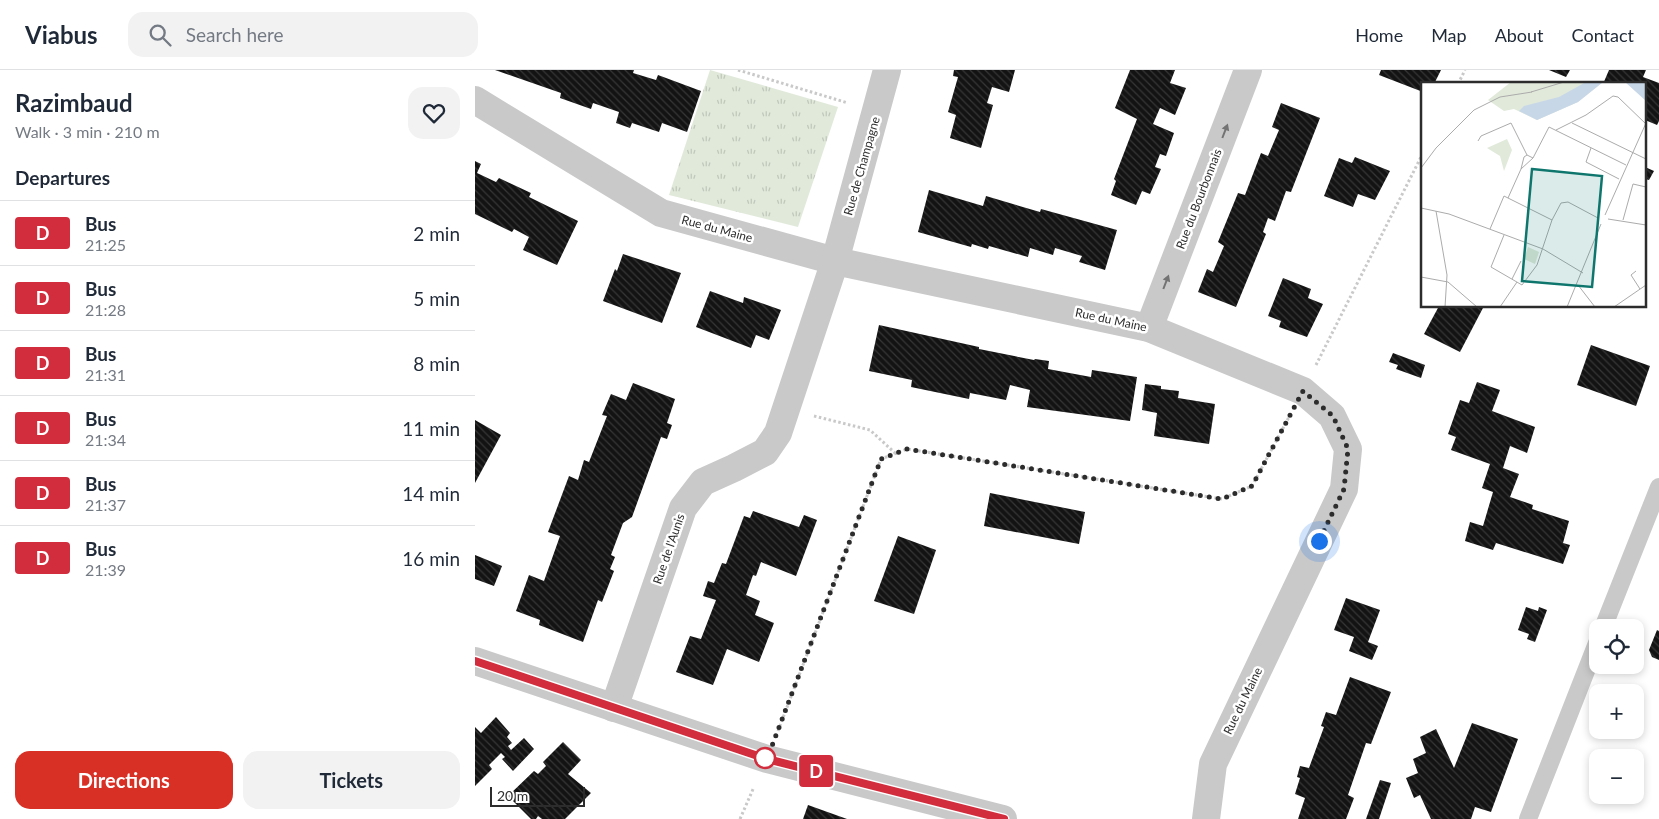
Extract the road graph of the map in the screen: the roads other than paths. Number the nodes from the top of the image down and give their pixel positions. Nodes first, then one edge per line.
1 (887, 70) edge
2 (1248, 70) edge
3 (475, 100) edge
4 (835, 261) junction
5 (1149, 328) junction
6 (1659, 487) edge
7 (1607, 619) edge
8 (1589, 663) edge
9 (477, 664) edge
10 (613, 708) junction
11 (958, 814) edge
12 (1003, 819) edge
13 (1206, 819) edge
14 (1528, 819) edge

1 - 4 street, Rue de Champagne
5 -> 2 street, Rue du Bourbonnais
3 - 4 street, Rue du Maine
4 - 5 street, Rue du Maine
4 - 10 street, Rue de l'Aunis
5 - 13 street, Rue du Maine
6 - 7 lane
8 - 14 lane
9 - 10 street
10 - 11 street
11 - 12 street

